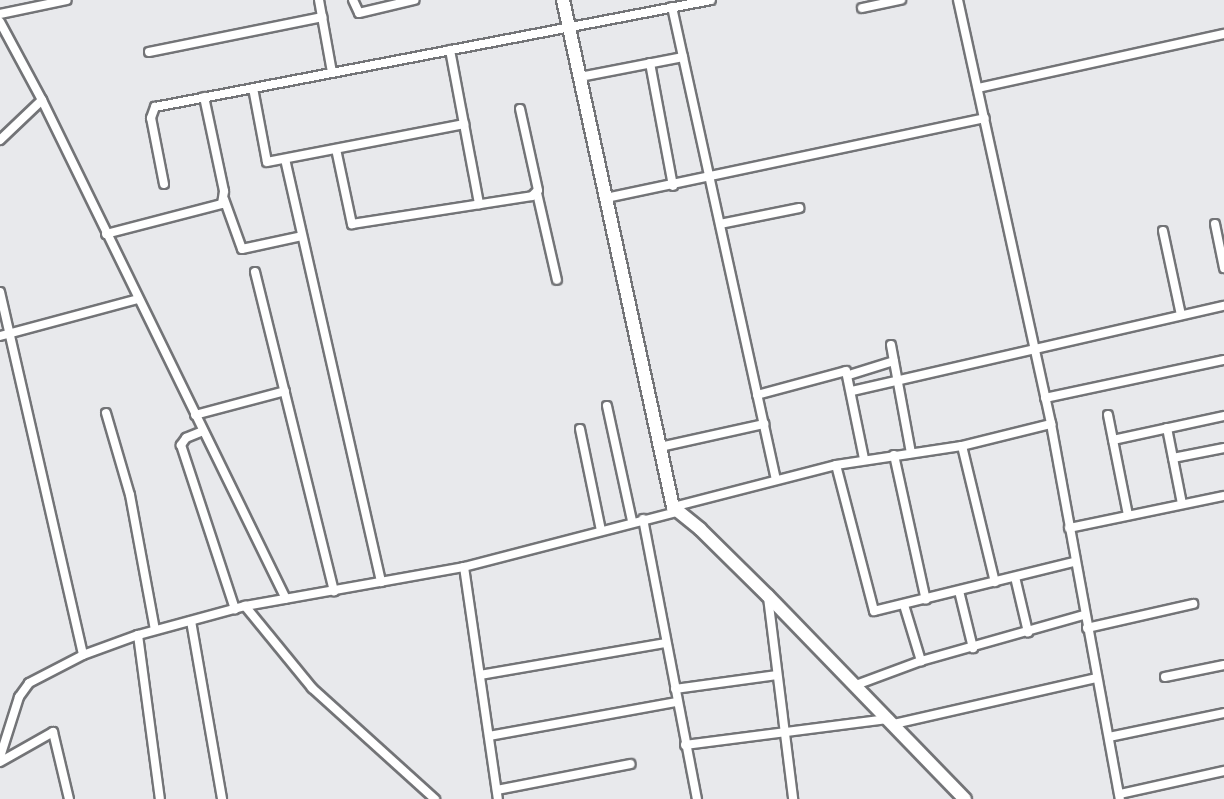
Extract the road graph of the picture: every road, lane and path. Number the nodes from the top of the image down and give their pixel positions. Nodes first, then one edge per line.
1 (67, 0) edge
2 (319, 0) edge
3 (353, 0) edge
4 (414, 0) edge
5 (563, 0) edge
6 (711, 0) edge
7 (901, 0) edge
8 (958, 0) edge
9 (672, 7) junction
10 (862, 8) dead end
11 (0, 14) edge
12 (322, 17) junction
13 (0, 22) edge
14 (569, 27) junction
15 (1224, 34) edge
16 (450, 50) junction
17 (149, 52) dead end
18 (683, 57) junction
19 (650, 63) junction
20 (332, 72) junction
21 (580, 77) junction
22 (253, 88) junction
23 (978, 88) junction
24 (204, 97) junction
25 (42, 100) junction
26 (520, 109) dead end
27 (985, 118) junction
28 (465, 124) junction
29 (0, 140) edge
30 (336, 149) junction
31 (285, 159) junction
32 (710, 179) junction
33 (164, 184) dead end
34 (673, 186) junction
35 (537, 193) junction
36 (606, 198) junction
37 (224, 199) junction
38 (479, 204) junction
39 (799, 208) dead end
40 (720, 224) junction
41 (1215, 224) dead end
42 (1163, 231) dead end
43 (106, 234) junction
44 (302, 236) junction
45 (1224, 268) edge
46 (255, 272) dead end
47 (557, 280) dead end
48 (0, 292) edge
49 (138, 299) junction
50 (1224, 306) edge
51 (1181, 315) junction
52 (5, 335) edge
53 (891, 345) dead end
54 (1034, 347) junction
55 (1224, 360) edge
56 (894, 361) junction
57 (849, 375) junction
58 (898, 380) junction
59 (285, 391) junction
60 (852, 391) junction
61 (757, 395) junction
62 (1045, 398) junction
63 (608, 406) dead end
64 (106, 413) dead end
65 (195, 415) junction
66 (1108, 415) dead end
67 (1224, 416) edge
68 (764, 424) junction
69 (1051, 424) junction
70 (1167, 428) junction
71 (580, 429) dead end
72 (203, 431) junction
73 (1113, 440) junction
74 (962, 446) junction
75 (660, 447) junction
76 (1224, 448) edge
77 (910, 453) junction
78 (894, 455) junction
79 (1173, 458) junction
80 (864, 459) junction
81 (836, 465) junction
82 (776, 480) junction
83 (1224, 496) edge
84 (1182, 504) junction
85 (675, 510) junction
86 (1128, 515) junction
87 (643, 519) junction
88 (633, 521) junction
89 (1069, 528) junction
90 (601, 530) junction
91 (1074, 562) junction
92 (464, 567) junction
93 (1015, 577) junction
94 (381, 582) junction
95 (995, 582) junction
96 (334, 591) junction
97 (959, 591) junction
98 (768, 596) junction
99 (286, 598) junction
100 (926, 600) junction
101 (1192, 604) dead end
102 (904, 605) junction
103 (245, 606) junction
104 (235, 609) junction
105 (1084, 615) junction
106 (191, 621) junction
107 (1087, 628) junction
108 (155, 630) junction
109 (1028, 632) junction
110 (138, 634) junction
111 (666, 644) junction
112 (973, 648) junction
113 (83, 655) junction
114 (921, 661) junction
115 (1224, 665) edge
116 (480, 675) junction
117 (777, 675) junction
118 (1165, 677) dead end
119 (1096, 678) junction
120 (856, 686) junction
121 (675, 689) junction
122 (677, 702) junction
123 (1224, 713) edge
124 (892, 722) junction
125 (783, 732) junction
126 (489, 736) junction
127 (1109, 737) junction
128 (685, 745) junction
129 (1, 749) edge
130 (0, 762) edge
131 (631, 764) dead end
132 (1224, 771) edge
133 (497, 795) edge
134 (1120, 796) edge
135 (69, 799) edge
136 (160, 799) edge
137 (222, 799) edge
138 (435, 799) edge
139 (697, 799) edge
140 (793, 799) edge
141 (965, 799) edge

1 - 11 street
2 - 12 street
3 - 4 street
5 - 14 street
6 - 9 street
7 - 10 street
8 - 23 street
9 - 14 street
9 - 18 street
12 - 17 street
12 - 20 street
13 - 25 street
14 - 16 street
14 - 21 street
15 - 23 street
16 - 20 street
16 - 28 street
18 - 19 street
18 - 32 street
19 - 21 street
19 - 34 street
20 - 22 street
21 - 36 street
22 - 24 street
22 - 31 street
23 - 27 street
24 - 33 street
24 - 37 street
25 - 29 street
25 - 43 street
26 - 35 street
27 - 32 street
27 - 54 street
28 - 30 street
28 - 38 street
30 - 31 street
30 - 38 street
31 - 44 street
32 - 34 street
32 - 40 street
34 - 36 street
35 - 38 street
35 - 47 street
36 - 75 street
37 - 43 street
37 - 44 street
39 - 40 street
40 - 61 street
41 - 45 street
42 - 51 street
43 - 49 street
44 - 94 street
46 - 59 street
48 - 52 street
49 - 52 street
49 - 65 street
50 - 51 street
51 - 54 street
52 - 113 street
53 - 56 street
54 - 58 street
54 - 62 street
55 - 62 street
56 - 57 street
56 - 58 street
57 - 60 street
57 - 61 street
58 - 60 street
58 - 77 street
59 - 65 street
59 - 96 street
60 - 80 street
61 - 68 street
62 - 69 street
63 - 88 street
64 - 108 street
65 - 72 street
66 - 73 street
67 - 70 street
68 - 75 street
68 - 82 street
69 - 74 street
69 - 89 street
70 - 73 street
70 - 79 street
71 - 90 street
72 - 99 street
72 - 104 street
73 - 86 street
74 - 77 street
74 - 95 street
75 - 85 street
76 - 79 street
77 - 78 street
78 - 80 street
78 - 100 street
79 - 84 street
80 - 81 street
81 - 82 street
81 - 102 street
82 - 85 street
83 - 84 street
84 - 86 street
85 - 87 street
85 - 98 street
86 - 89 street
87 - 88 street
87 - 111 street
88 - 90 street
89 - 91 street
90 - 92 street
91 - 93 street
91 - 105 street
92 - 94 street
92 - 116 street
93 - 95 street
93 - 109 street
94 - 96 street
95 - 97 street
96 - 99 street
97 - 100 street
97 - 112 street
98 - 117 street
98 - 120 street
99 - 103 street
100 - 102 street
101 - 107 street
102 - 114 street
103 - 104 street
103 - 138 street
104 - 106 street
105 - 107 street
105 - 109 street
106 - 108 street
106 - 137 street
107 - 119 street
108 - 110 street
109 - 112 street
110 - 113 street
110 - 136 street
111 - 116 street
111 - 121 street
112 - 114 street
113 - 129 street
114 - 120 street
115 - 118 street
116 - 126 street
117 - 121 street
117 - 125 street
119 - 124 street
119 - 127 street
120 - 124 street
121 - 122 street
122 - 126 street
122 - 128 street
123 - 127 street
124 - 125 street
124 - 141 street
125 - 128 street
125 - 140 street
126 - 133 street
127 - 134 street
128 - 139 street
130 - 135 street
131 - 133 street
132 - 134 street

